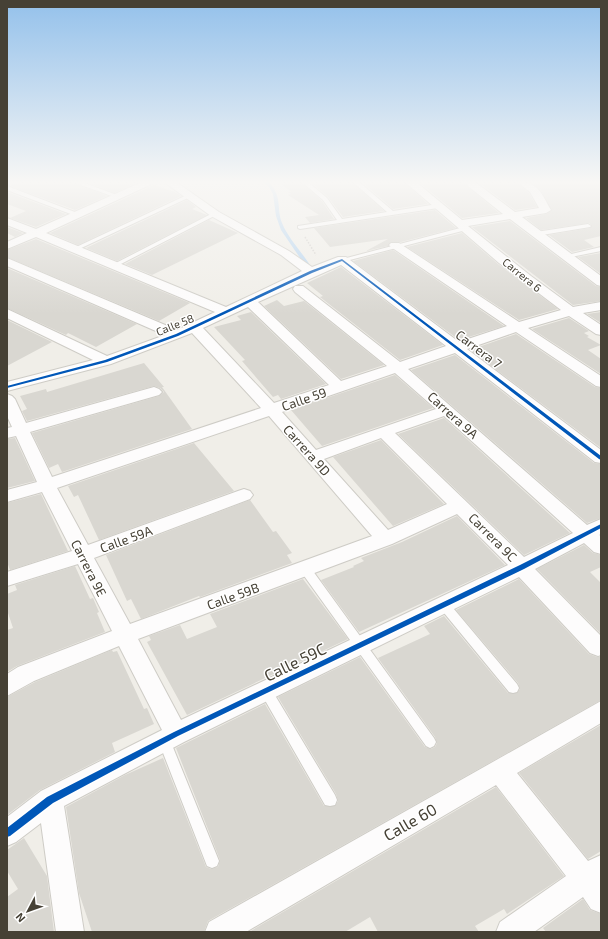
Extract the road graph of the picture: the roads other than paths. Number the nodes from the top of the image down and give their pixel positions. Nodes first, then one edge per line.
1 (19, 226) edge
2 (53, 226) edge
3 (125, 226) edge
4 (191, 226) edge
5 (236, 226) edge
6 (308, 226) edge
7 (462, 226) joint
8 (525, 226) edge
9 (588, 226) dead end
10 (300, 227) road end
11 (37, 233) junction
12 (536, 234) junction
13 (395, 245) junction
14 (7, 246) edge
15 (75, 249) junction
16 (601, 250) edge
17 (566, 256) junction
18 (7, 262) edge
19 (336, 263) junction
20 (115, 264) junction
21 (311, 272) junction
22 (601, 282) edge
23 (299, 289) dead end
24 (249, 301) junction
25 (601, 306) edge
26 (227, 312) junction
27 (569, 312) junction
28 (7, 313) edge
29 (518, 327) junction
30 (195, 328) junction
31 (601, 331) edge
32 (177, 335) junction
33 (458, 347) junction
34 (106, 361) junction
35 (398, 366) junction
36 (601, 383) edge
37 (338, 387) junction
38 (9, 388) edge
39 (154, 392) dead end
40 (272, 410) junction
41 (448, 410) junction
42 (14, 431) edge
43 (384, 431) junction
44 (314, 457) junction
45 (601, 458) edge
46 (47, 485) junction
47 (244, 495) dead end
48 (7, 496) edge
49 (460, 505) junction
50 (596, 535) edge
51 (385, 539) junction
52 (82, 555) junction
53 (522, 567) junction
54 (306, 570) junction
55 (7, 579) edge
56 (444, 605) junction
57 (124, 635) junction
58 (361, 645) junction
59 (598, 647) dead end
60 (7, 686) edge
61 (514, 688) dead end
62 (266, 691) junction
63 (601, 711) edge
64 (170, 737) junction
65 (430, 742) dead end
66 (500, 770) junction
67 (50, 800) junction
68 (330, 800) dead end
69 (7, 833) edge
70 (212, 861) dead end
71 (596, 882) edge
72 (70, 932) edge
73 (218, 932) edge
74 (510, 932) edge

1 - 11 street
2 - 11 street
3 - 15 lane
4 - 20 lane
5 - 21 street
6 - 10 lane
7 - 13 lane, Calle 58
7 - 27 street, Carrera 6
8 - 12 street
9 - 12 lane
11 - 14 street
11 - 15 street
12 - 17 street
13 - 19 lane, Calle 58
13 - 29 street
15 - 20 street
16 - 17 lane
17 - 22 street
18 - 32 street
19 - 21 street, Calle 58
19 - 33 street, Carrera 7
20 - 26 street
21 - 24 street, Calle 58
23 - 35 street, Carrera 9A
24 - 26 street, Calle 58
24 - 37 street
25 - 27 street, Calle 59
26 - 30 street, Calle 58
27 - 29 street, Calle 59
27 - 31 street, Carrera 6
28 - 34 street
29 - 33 street, Calle 59
29 - 36 street
30 - 32 street, Calle 58
30 - 40 street, Carrera 9D
32 - 34 street, Calle 58
33 - 35 street, Calle 59
33 - 45 street, Carrera 7
34 - 38 street, Calle 58
35 - 37 street, Calle 59
35 - 41 street, Carrera 9A
37 - 40 street, Calle 59
38 - 42 street, Carrera 9E
39 - 42 street
40 - 44 street, Carrera 9D
40 - 46 street, Calle 59
41 - 43 street
41 - 50 street, Carrera 9A
42 - 46 street, Carrera 9E
43 - 44 street
43 - 49 street, Carrera 9C
44 - 51 street, Carrera 9D
46 - 48 street, Calle 59
46 - 52 street, Carrera 9E
47 - 52 street, Calle 59A
49 - 51 street, Calle 59B
49 - 53 street, Carrera 9C
50 - 53 street, Calle 59C
51 - 54 street, Calle 59B
52 - 55 street, Calle 59A
52 - 57 street, Carrera 9E
53 - 56 street, Calle 59C
53 - 59 street, Carrera 9C
54 - 57 street, Calle 59B
54 - 58 lane
56 - 58 street, Calle 59C
56 - 61 lane
57 - 60 street, Calle 59B
57 - 64 street, Carrera 9E
58 - 62 street, Calle 59C
58 - 65 lane
62 - 64 street, Calle 59C
62 - 68 lane
63 - 66 street, Calle 60
64 - 67 street, Calle 59C
64 - 70 lane
66 - 71 street
66 - 73 street, Calle 60
67 - 69 street, Calle 59C
67 - 72 street
71 - 74 street

